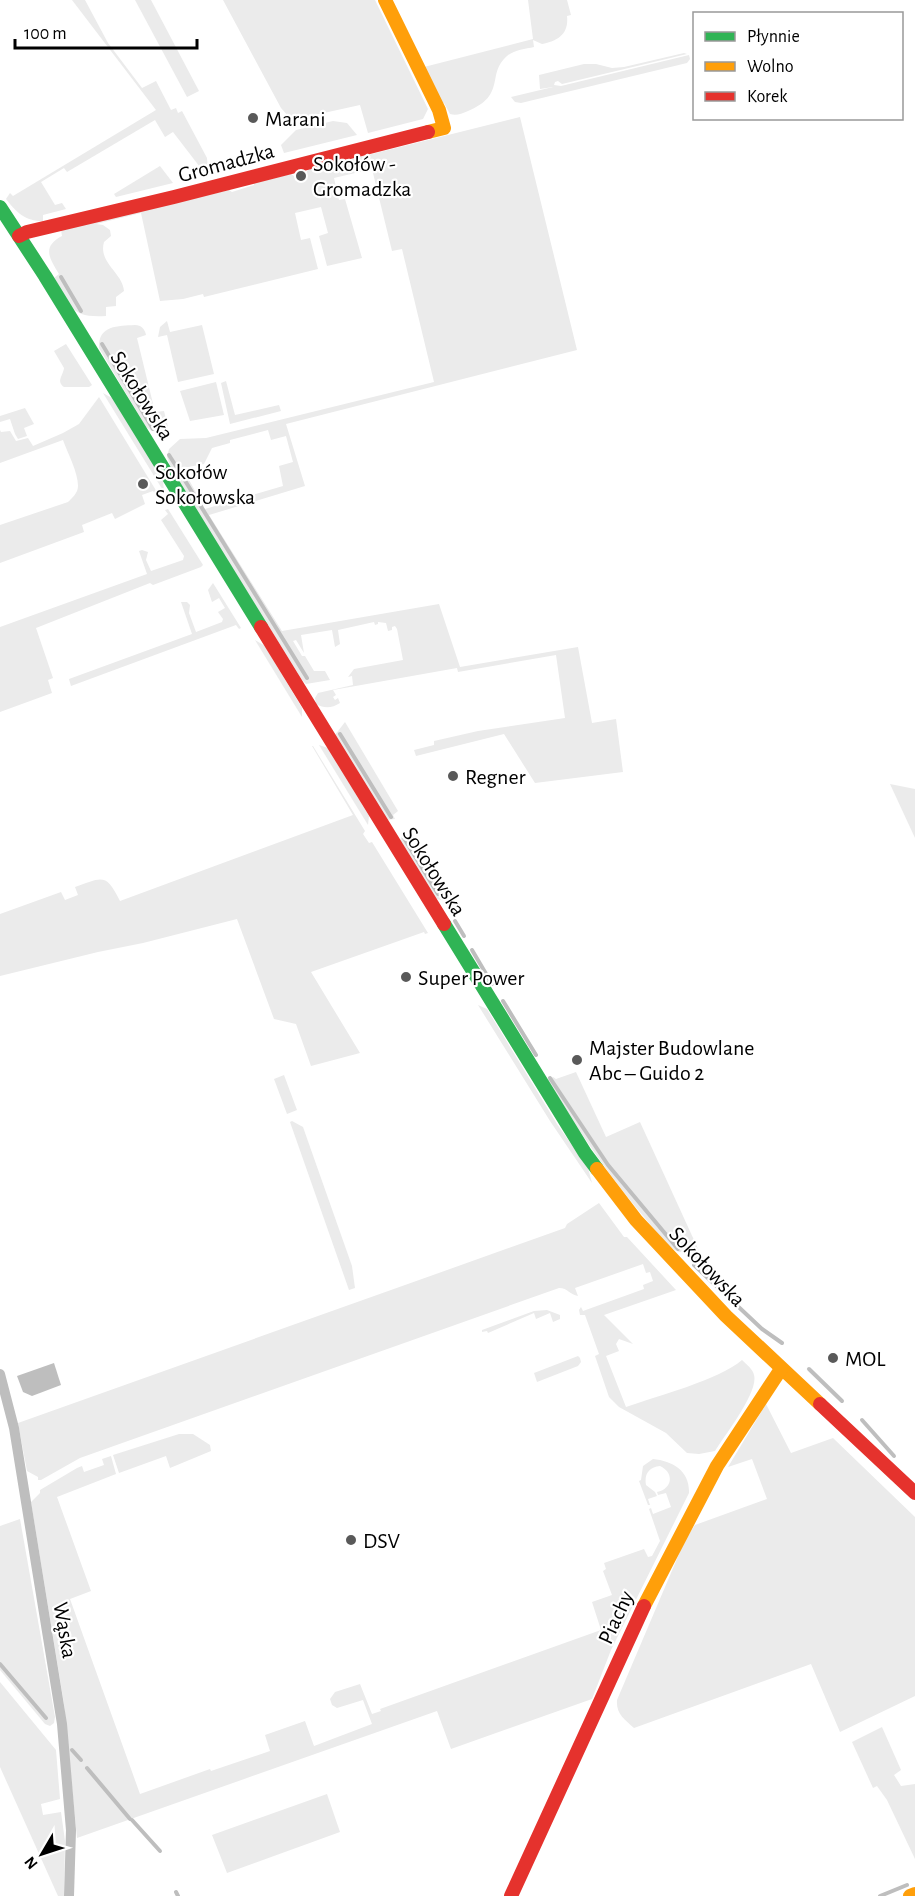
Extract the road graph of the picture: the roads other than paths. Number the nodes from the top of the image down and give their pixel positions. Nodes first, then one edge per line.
1 (385, 0) edge
2 (0, 207) edge
3 (19, 236) junction
4 (782, 1369) junction
5 (0, 1374) edge
6 (915, 1493) edge
7 (915, 1894) edge
8 (69, 1896) edge
9 (511, 1896) edge
10 (910, 1896) edge

1 - 3 street, Gromadzka
2 - 3 street, Sokołowska
3 - 4 street, Sokołowska
4 - 6 street, Sokołowska
4 - 9 street, Piachy
5 - 8 street, Wąska
7 - 10 street

